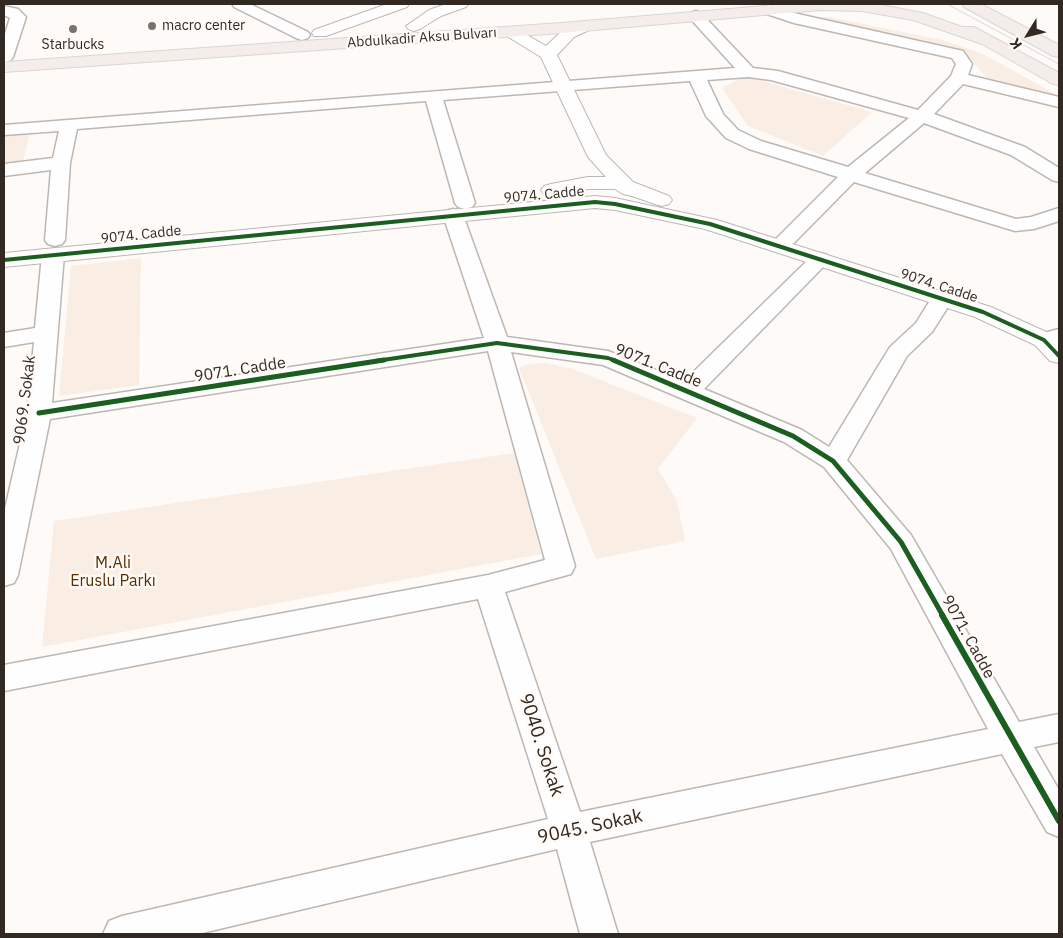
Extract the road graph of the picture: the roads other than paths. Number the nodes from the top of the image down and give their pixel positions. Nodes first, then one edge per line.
1 (239, 4) edge
2 (401, 4) edge
3 (460, 4) edge
4 (720, 4) edge
5 (841, 4) edge
6 (926, 4) edge
7 (970, 4) edge
8 (999, 4) edge
9 (810, 6) junction
10 (13, 9) edge
11 (769, 10) junction
12 (696, 16) junction
13 (414, 26) junction
14 (585, 26) junction
15 (511, 32) junction
16 (320, 34) junction
17 (302, 35) junction
18 (1032, 37) junction
19 (984, 40) junction
20 (1059, 52) edge
21 (548, 54) junction
22 (4, 60) edge
23 (748, 72) junction
24 (696, 75) junction
25 (959, 78) junction
26 (1059, 80) edge
27 (563, 85) junction
28 (433, 95) junction
29 (1059, 102) edge
30 (922, 116) junction
31 (69, 125) junction
32 (4, 130) edge
33 (598, 157) junction
34 (61, 164) junction
35 (4, 170) edge
36 (850, 175) junction
37 (1059, 176) edge
38 (606, 194) junction
39 (459, 209) junction
40 (1059, 214) edge
41 (4, 245) edge
42 (780, 246) junction
43 (54, 247) junction
44 (820, 259) junction
45 (4, 260) edge
46 (942, 299) junction
47 (45, 333) junction
48 (1051, 338) edge
49 (4, 340) edge
50 (497, 343) junction
51 (1059, 356) edge
52 (688, 391) junction
53 (39, 413) junction
54 (833, 460) junction
55 (4, 565) edge
56 (488, 586) junction
57 (4, 678) edge
58 (1059, 728) edge
59 (1011, 739) junction
60 (1059, 821) edge
61 (569, 830) junction
62 (122, 934) edge
63 (599, 934) edge

1 - 17 street
2 - 16 street
3 - 13 street
4 - 13 main road, Abdulkadir Aksu Bulvarı
5 - 9 main road, Abdulkadir Aksu Bulvarı
6 - 19 main road
7 - 18 main road
8 - 18 main road
9 - 11 main road, Abdulkadir Aksu Bulvarı
9 - 19 main road
10 - 22 street
11 - 12 main road, Abdulkadir Aksu Bulvarı
11 - 25 street
12 - 14 main road, Abdulkadir Aksu Bulvarı
12 - 23 street
13 - 16 main road, Abdulkadir Aksu Bulvarı
14 - 15 main road, Abdulkadir Aksu Bulvarı
14 - 21 street
15 - 21 street
15 - 22 main road, Abdulkadir Aksu Bulvarı
16 - 17 main road, Abdulkadir Aksu Bulvarı
17 - 22 main road, Abdulkadir Aksu Bulvarı
18 - 20 main road
19 - 26 main road
21 - 27 street
23 - 24 street
23 - 30 street
24 - 27 street
24 - 36 street
25 - 29 street
25 - 30 street
27 - 28 street
27 - 33 street
28 - 31 street
28 - 39 street
30 - 36 street
30 - 37 street
31 - 32 street
31 - 34 street, 9069. Sokak
33 - 38 street
33 - 38 street
34 - 35 street
34 - 43 street, 9069. Sokak
36 - 40 street
36 - 42 street
38 - 39 street, 9074. Cadde
38 - 42 street, 9074. Cadde
39 - 43 street, 9074. Cadde
39 - 50 street
41 - 43 street, 9074. Cadde
42 - 44 street, 9074. Cadde
43 - 45 street, 9074. Cadde
43 - 47 street, 9069. Sokak
44 - 46 street, 9074. Cadde
44 - 52 street
46 - 48 street, 9074. Cadde
46 - 54 street
47 - 49 street
47 - 53 street, 9069. Sokak
48 - 51 street, 9074. Cadde
50 - 52 street, 9071. Cadde
50 - 53 street, 9071. Cadde
50 - 56 street
52 - 54 street, 9071. Cadde
53 - 55 street, 9069. Sokak
54 - 59 street, 9071. Cadde
56 - 57 street
56 - 61 street, 9040. Sokak
58 - 59 street, 9045. Sokak
59 - 60 street, 9071. Cadde
59 - 61 street, 9045. Sokak
61 - 62 street, 9045. Sokak
61 - 63 street, 9040. Sokak

